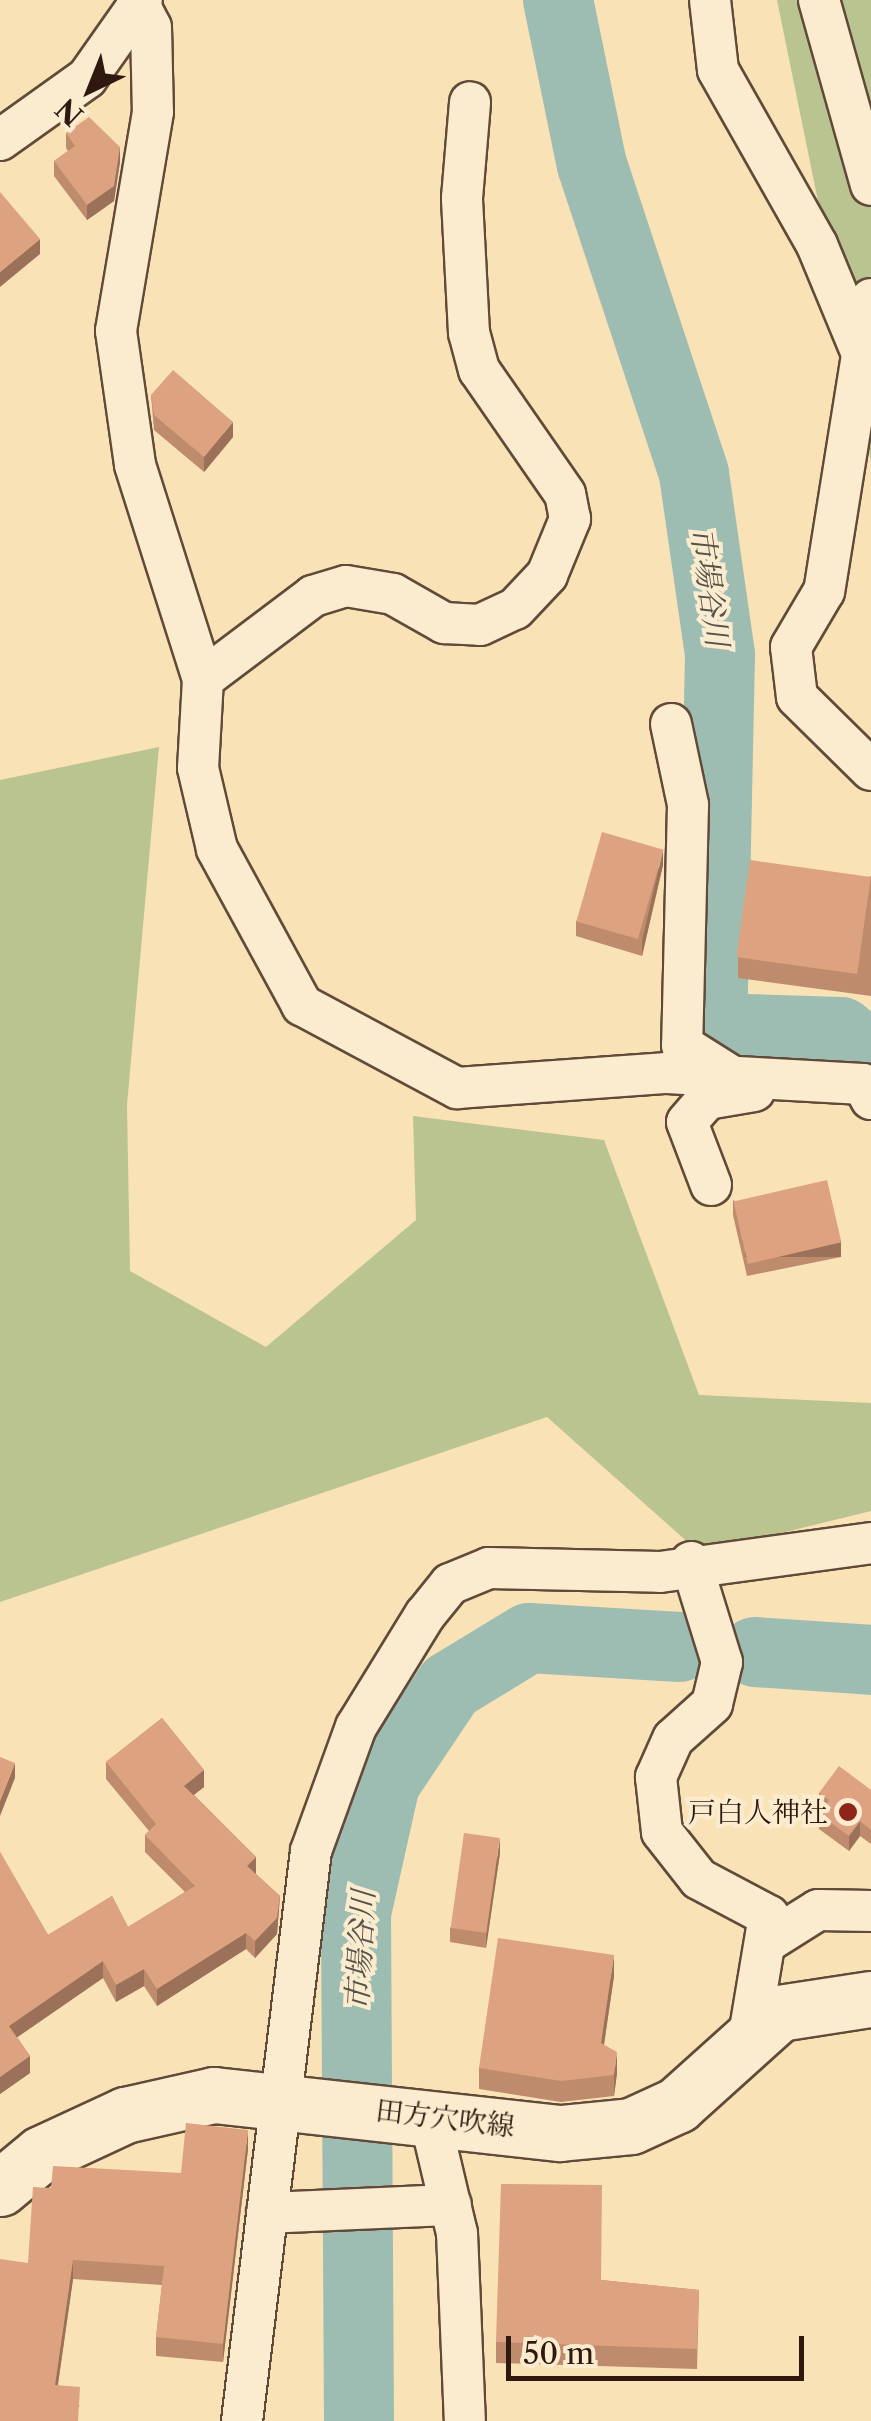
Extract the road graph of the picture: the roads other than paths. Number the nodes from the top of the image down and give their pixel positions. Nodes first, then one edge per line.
1 (710, 0) edge
2 (819, 0) edge
3 (140, 1) edge
4 (470, 102) dead end
5 (0, 140) edge
6 (871, 185) edge
7 (871, 300) edge
8 (861, 351) junction
9 (202, 679) junction
10 (671, 724) dead end
11 (871, 770) edge
12 (732, 1076) junction
13 (817, 1080) junction
14 (871, 1099) edge
15 (711, 1185) dead end
16 (871, 1543) edge
17 (690, 1562) junction
18 (871, 1911) edge
19 (766, 1942) junction
20 (871, 2000) edge
21 (748, 2042) junction
22 (300, 2101) junction
23 (414, 2113) junction
24 (0, 2188) edge
25 (433, 2206) junction
26 (283, 2214) junction
27 (242, 2421) edge
28 (464, 2421) edge

1 - 8 street
2 - 6 street
3 - 5 street
3 - 9 street
4 - 9 street
7 - 8 street
8 - 11 street
9 - 12 street
10 - 12 street
12 - 13 street
13 - 14 street
13 - 15 street
16 - 17 street
17 - 19 street
17 - 22 street
18 - 19 street
19 - 21 street
20 - 21 main road, 田方穴吹線
21 - 23 main road, 田方穴吹線
22 - 23 main road, 田方穴吹線
22 - 24 main road, 田方穴吹線
22 - 26 street
23 - 25 street
25 - 26 street
25 - 28 street
26 - 27 street

